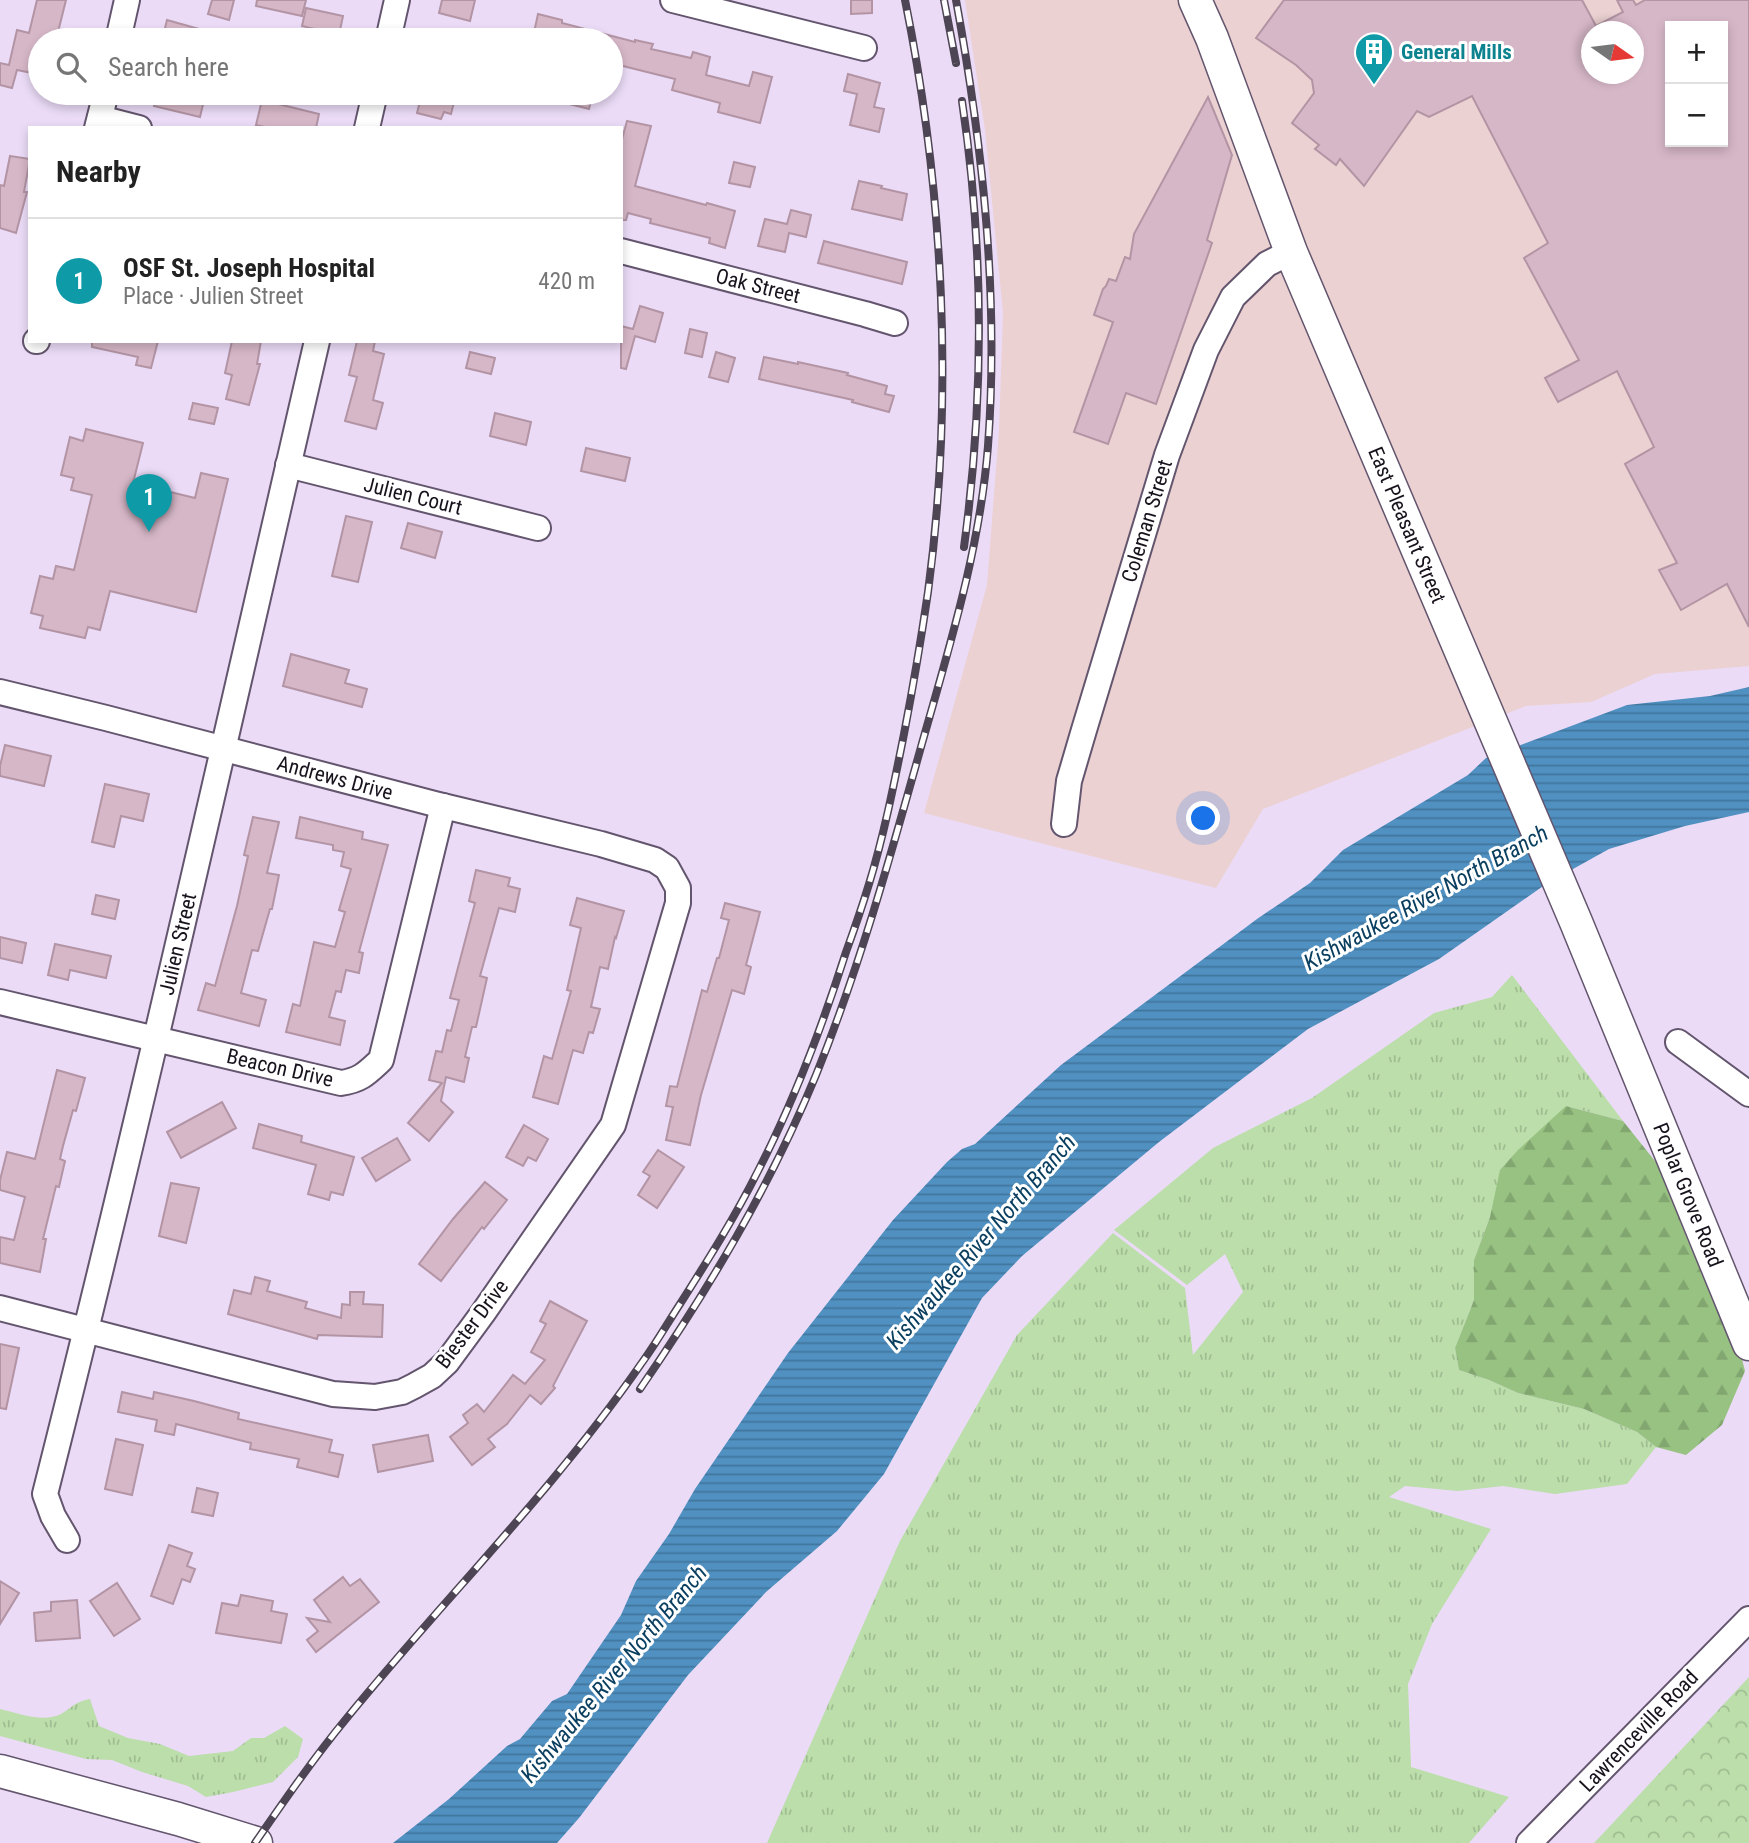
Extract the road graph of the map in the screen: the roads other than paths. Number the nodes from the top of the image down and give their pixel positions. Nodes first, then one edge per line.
1 (127, 0) edge
2 (397, 0) edge
3 (673, 0) edge
4 (1195, 0) edge
5 (121, 28) edge
6 (391, 28) edge
7 (864, 48) dead end
8 (103, 105) edge
9 (372, 105) edge
10 (99, 123) edge
11 (123, 126) edge
12 (367, 126) edge
13 (623, 252) edge
14 (1291, 252) junction
15 (895, 323) dead end
16 (317, 343) edge
17 (288, 465) junction
18 (538, 528) dead end
19 (0, 692) edge
20 (223, 749) junction
21 (443, 806) junction
22 (1064, 824) dead end
23 (667, 868) joint
24 (0, 1002) edge
25 (155, 1040) junction
26 (1678, 1041) dead end
27 (1626, 1047) joint
28 (1749, 1094) edge
29 (0, 1308) edge
30 (86, 1330) junction
31 (1749, 1343) edge
32 (67, 1540) dead end
33 (1749, 1619) edge
34 (0, 1771) edge
35 (256, 1843) edge
36 (1529, 1843) edge

1 - 5 street
2 - 6 street
3 - 7 street
4 - 14 main road, East Pleasant Street
8 - 10 street
9 - 12 street
10 - 11 street
13 - 15 street, Oak Street
14 - 22 street, Coleman Street
14 - 27 main road, East Pleasant Street
16 - 17 street, Julien Street
17 - 18 street, Julien Court
17 - 20 street, Julien Street
19 - 20 street, Andrews Drive
20 - 21 street, Andrews Drive
20 - 25 street, Julien Street
21 - 23 street, Andrews Drive
21 - 25 street, Beacon Drive
23 - 30 street, Biester Drive
24 - 25 street, Beacon Drive
25 - 30 street, Julien Street
26 - 28 street
27 - 31 main road, Poplar Grove Road
29 - 30 street, Biester Drive
30 - 32 street, Julien Street
33 - 36 street, Lawrenceville Road
34 - 35 main road

